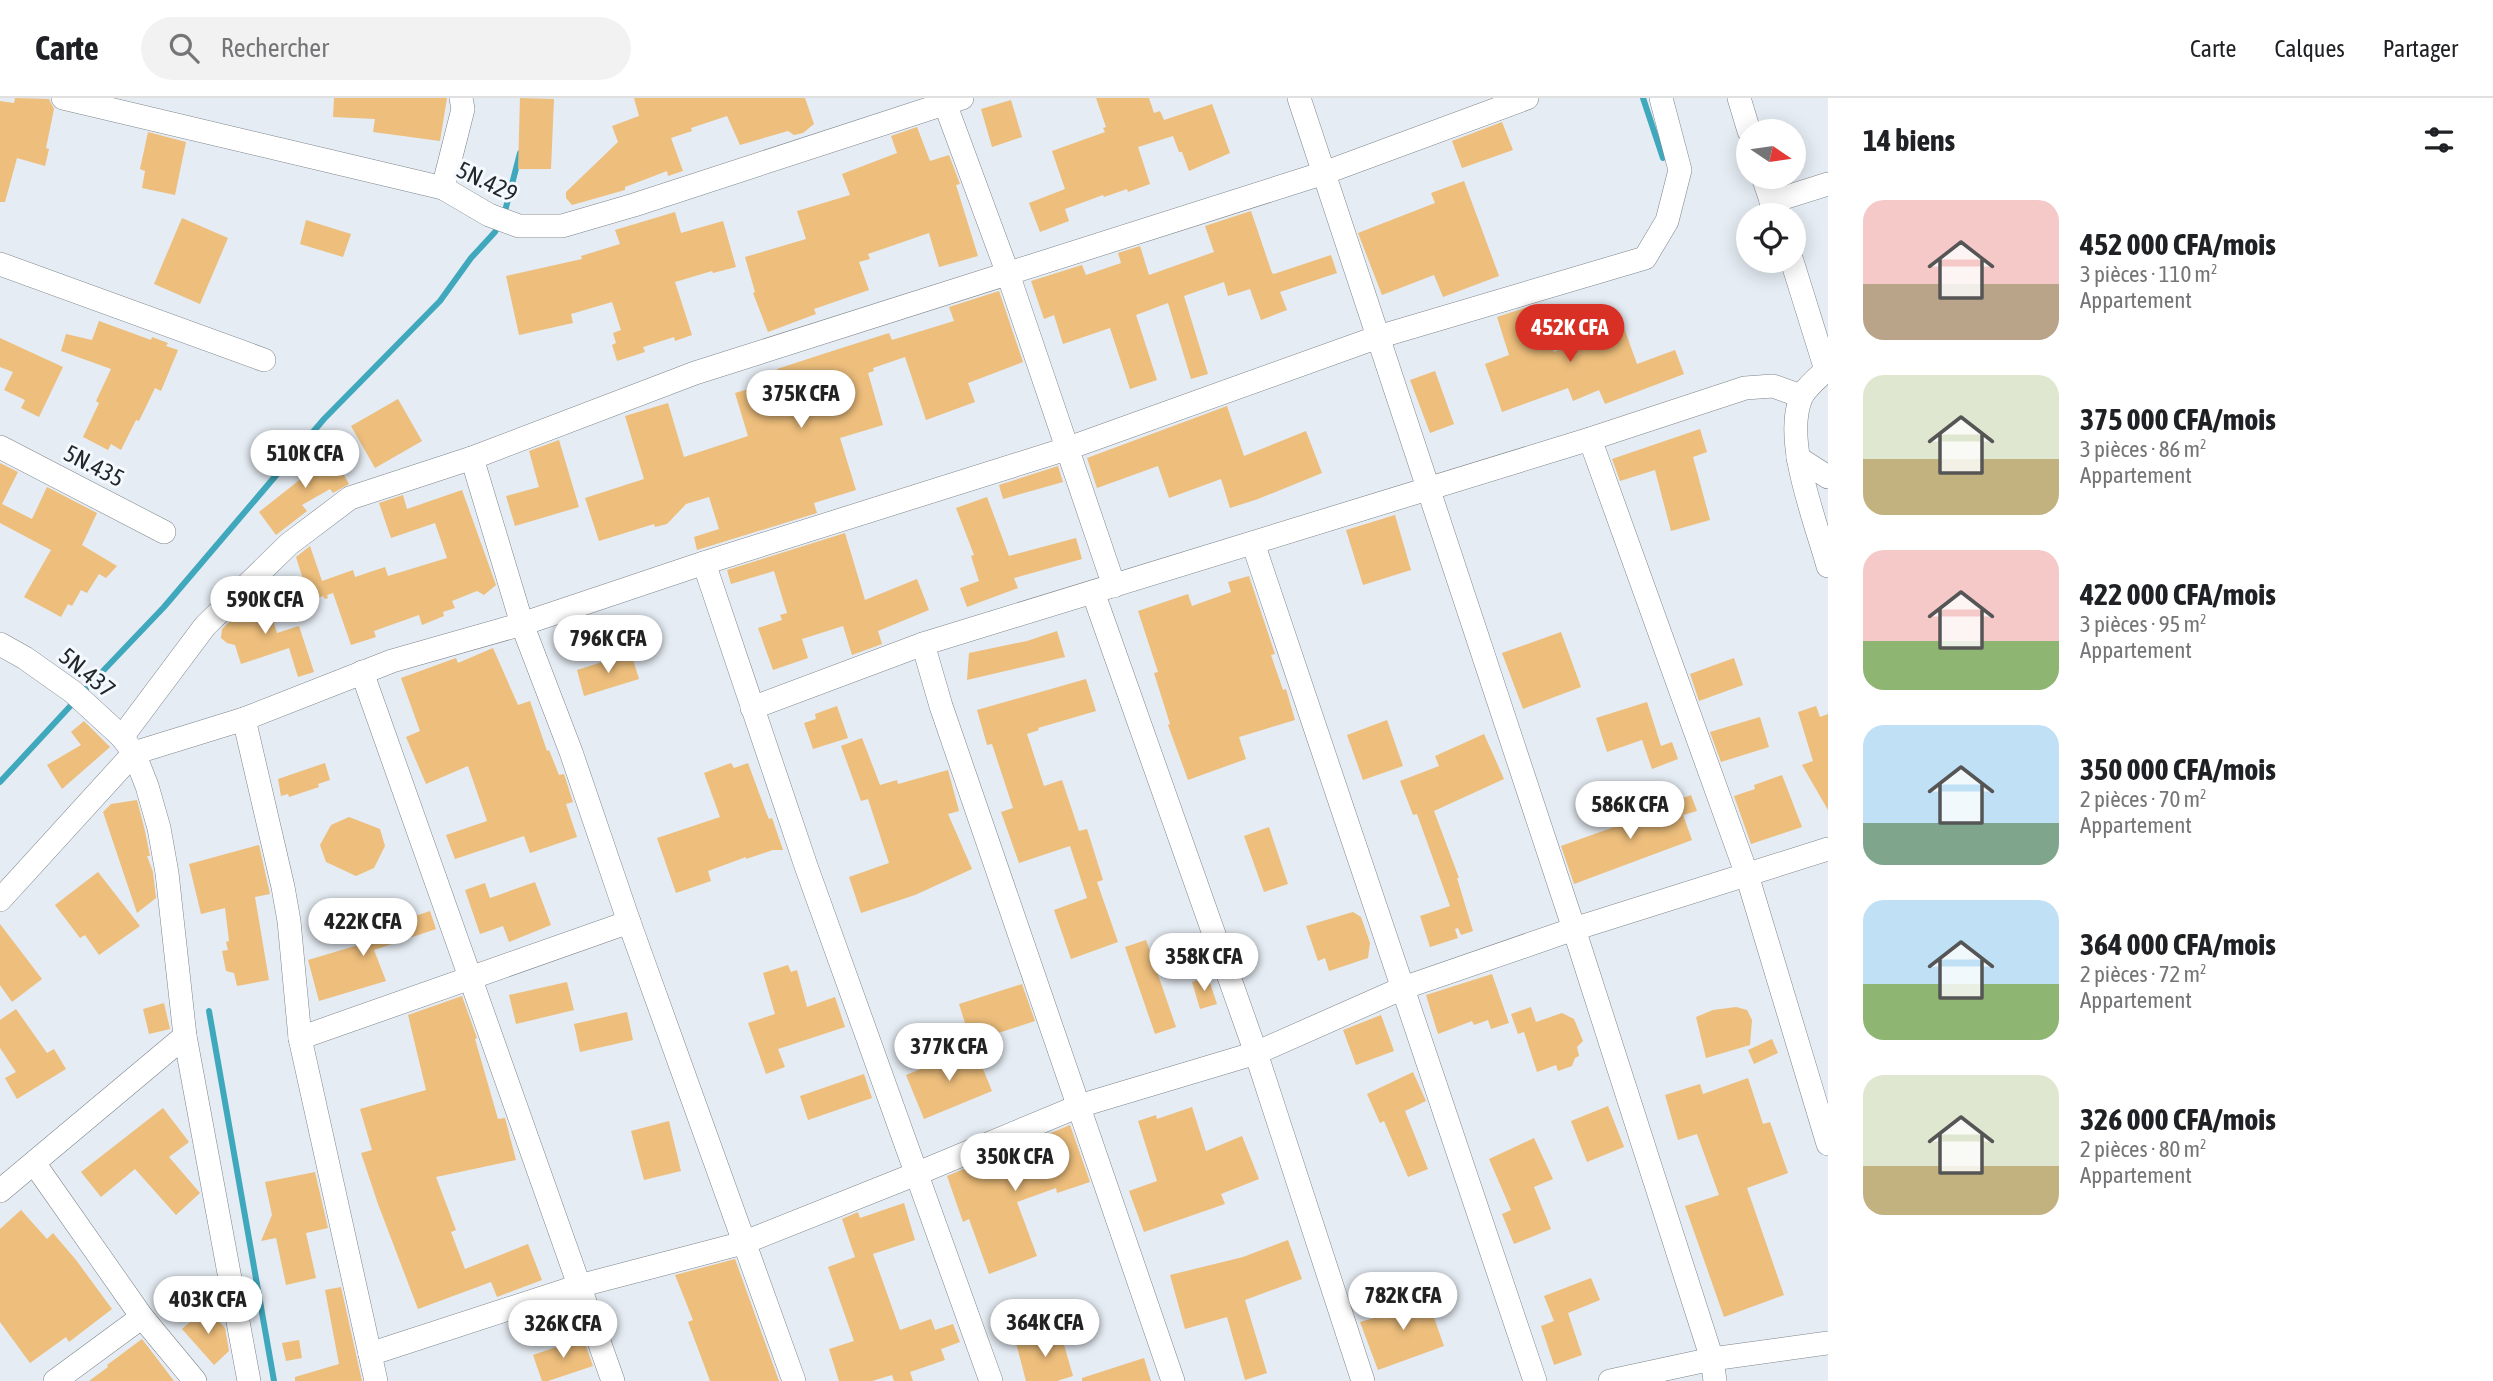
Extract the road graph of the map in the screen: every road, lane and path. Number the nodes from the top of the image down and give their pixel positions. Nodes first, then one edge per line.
1 (63, 98) edge
2 (461, 98) edge
3 (1299, 98) edge
4 (1527, 98) edge
5 (1661, 98) edge
6 (1739, 98) edge
7 (950, 100) edge
8 (1745, 119) edge
9 (1324, 173) junction
10 (1828, 184) edge
11 (443, 188) junction
12 (1787, 203) edge
13 (0, 264) edge
14 (1795, 273) edge
15 (1008, 274) junction
16 (1378, 337) junction
17 (264, 360) dead end
18 (1827, 369) edge
19 (1801, 396) junction
20 (1590, 439) junction
21 (0, 447) edge
22 (1066, 449) junction
23 (1798, 457) junction
24 (472, 458) junction
25 (1828, 477) edge
26 (1429, 489) junction
27 (164, 532) dead end
28 (1253, 543) junction
29 (704, 563) junction
30 (1828, 566) edge
31 (1103, 589) junction
32 (522, 624) junction
33 (0, 644) edge
34 (923, 644) junction
35 (362, 672) junction
36 (752, 708) junction
37 (244, 719) junction
38 (128, 745) junction
39 (1828, 849) edge
40 (1747, 875) junction
41 (0, 900) edge
42 (629, 922) junction
43 (1574, 929) junction
44 (469, 979) junction
45 (1403, 988) junction
46 (185, 1036) junction
47 (300, 1038) junction
48 (1256, 1053) junction
49 (1079, 1106) junction
50 (1828, 1144) edge
51 (34, 1163) junction
52 (916, 1174) junction
53 (0, 1191) edge
54 (743, 1243) junction
55 (579, 1286) junction
56 (142, 1317) junction
57 (1828, 1343) edge
58 (370, 1354) junction
59 (1713, 1370) edge
60 (55, 1381) edge
61 (195, 1381) edge
62 (249, 1381) edge
63 (376, 1381) edge
64 (613, 1381) edge
65 (794, 1381) edge
66 (991, 1381) edge
67 (1173, 1381) edge
68 (1363, 1381) edge
69 (1535, 1381) edge
70 (1610, 1381) edge

1 - 11 street, 5N.429
2 - 11 street
3 - 9 street
4 - 9 street
5 - 16 street
6 - 8 street
7 - 11 street, 5N.429
7 - 15 street
9 - 15 street
9 - 16 street
10 - 12 street
13 - 17 street
14 - 18 street
15 - 22 street
15 - 24 street
16 - 22 street
16 - 26 street
18 - 19 street
19 - 20 street
19 - 23 street
20 - 26 street
20 - 40 street
21 - 27 street, 5N.435
22 - 29 street
22 - 31 street
23 - 25 street
23 - 30 street
24 - 32 street
24 - 38 street
26 - 28 street
26 - 43 street
28 - 31 street
28 - 45 street
29 - 32 street
29 - 36 street
31 - 34 street
31 - 48 street
32 - 35 street
32 - 42 street
33 - 38 street, 5N.437
34 - 36 street
34 - 49 street
35 - 37 street
35 - 44 street
36 - 52 street
37 - 38 street
37 - 47 street
38 - 41 street
38 - 46 street
39 - 40 street
40 - 43 street
40 - 50 street
42 - 44 street
42 - 54 street
43 - 45 street
43 - 59 street
44 - 47 street
44 - 55 street
45 - 48 street
45 - 69 street
46 - 51 street
46 - 62 street
47 - 58 street
48 - 49 street
48 - 68 street
49 - 52 street
49 - 67 street
51 - 53 street
51 - 56 street
52 - 54 street
52 - 66 street
54 - 55 street
54 - 65 street
55 - 58 street
55 - 64 street
56 - 60 street
56 - 61 street
57 - 59 street
58 - 63 street
59 - 70 street

